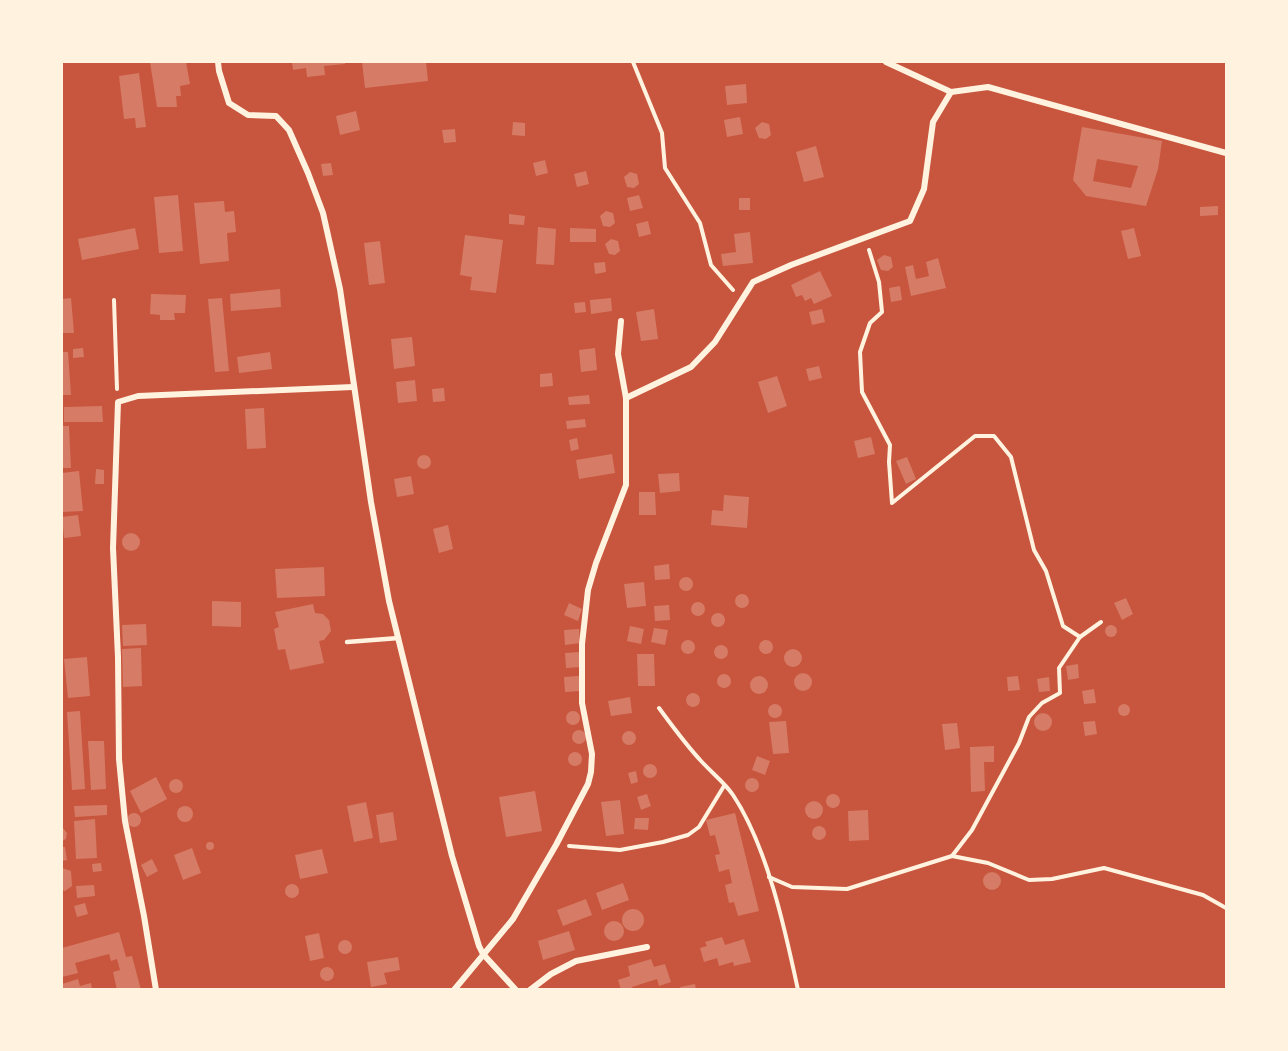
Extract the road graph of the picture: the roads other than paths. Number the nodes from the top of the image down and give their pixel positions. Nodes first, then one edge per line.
1 (218, 62) edge
2 (886, 62) edge
3 (951, 92) junction
4 (1227, 153) edge
5 (621, 321) dead end
6 (353, 387) junction
7 (626, 398) junction
8 (399, 638) junction
9 (347, 642) dead end
10 (647, 947) dead end
11 (483, 954) junction
12 (156, 990) edge
13 (454, 990) edge
14 (516, 990) edge
15 (530, 990) edge

1 - 6 street
2 - 3 street
3 - 4 street
3 - 7 street
5 - 7 street
6 - 8 street
6 - 12 street
7 - 11 street
8 - 9 lane
8 - 11 street
10 - 15 street
11 - 13 street
11 - 14 street

